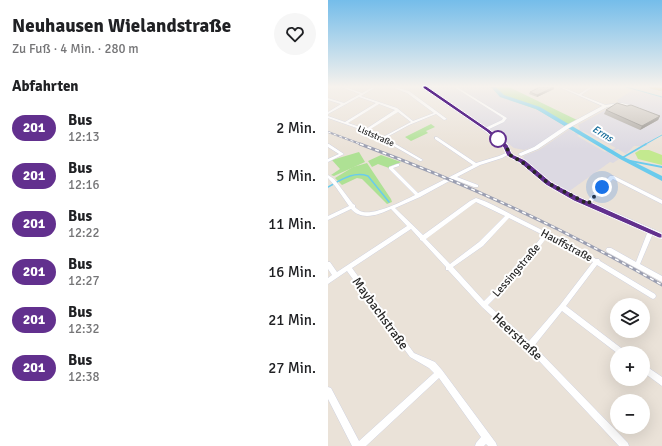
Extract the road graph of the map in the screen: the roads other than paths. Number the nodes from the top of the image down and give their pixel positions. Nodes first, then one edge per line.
1 (338, 108) edge
2 (369, 108) edge
3 (393, 108) edge
4 (429, 108) edge
5 (455, 108) edge
6 (489, 108) edge
7 (603, 108) edge
8 (635, 108) edge
9 (398, 110) junction
10 (642, 110) edge
11 (436, 113) junction
12 (328, 114) edge
13 (328, 117) edge
14 (445, 119) dead end
15 (413, 122) junction
16 (345, 123) junction
17 (486, 129) junction
18 (366, 130) junction
19 (383, 138) junction
20 (436, 138) dead end
21 (328, 145) edge
22 (515, 154) junction
23 (328, 160) edge
24 (421, 160) dead end
25 (398, 165) dead end
26 (476, 165) junction
27 (328, 176) edge
28 (453, 177) junction
29 (476, 186) dead end
30 (418, 196) junction
31 (662, 202) edge
32 (588, 204) junction
33 (353, 206) junction
34 (392, 208) junction
35 (509, 216) junction
36 (328, 218) edge
37 (411, 226) junction
38 (651, 231) junction
39 (547, 234) junction
40 (662, 236) edge
41 (422, 239) junction
42 (609, 250) dead end
43 (597, 261) junction
44 (328, 264) edge
45 (637, 265) junction
46 (348, 268) junction
47 (448, 268) junction
48 (336, 276) junction
49 (662, 279) edge
50 (328, 281) edge
51 (653, 296) dead end
52 (484, 305) junction
53 (562, 307) junction
54 (529, 346) junction
55 (614, 346) edge
56 (439, 373) junction
57 (650, 373) edge
58 (662, 382) edge
59 (328, 391) edge
60 (486, 437) junction
61 (357, 446) edge
62 (360, 446) edge
63 (479, 446) edge
64 (493, 446) edge
65 (625, 446) edge

1 - 12 street
2 - 16 street
3 - 9 street
4 - 11 street
5 - 17 street
6 - 17 street
7 - 22 street
8 - 10 street
9 - 15 street
9 - 18 street
11 - 14 street
11 - 15 street
13 - 16 street, Liststraße
15 - 19 street
16 - 18 street, Liststraße
17 - 22 street
18 - 19 street, Liststraße
19 - 24 street, Liststraße
20 - 26 street
21 - 23 street
22 - 26 street
22 - 32 street
25 - 30 street
26 - 28 street
27 - 33 street
28 - 29 street
28 - 30 street
30 - 34 street
31 - 32 street
32 - 38 street
33 - 34 street
33 - 36 street
34 - 37 street, Heerstraße
35 - 39 street, Hauffstraße
35 - 41 street, Hauffstraße
35 - 47 street
37 - 41 street, Heerstraße
37 - 46 street
38 - 40 street
38 - 45 street
39 - 43 street, Hauffstraße
39 - 52 street, Lessingstraße
41 - 47 street, Heerstraße
42 - 45 street
43 - 51 street, Hauffstraße
43 - 53 street
44 - 48 street
45 - 49 street
46 - 48 street
46 - 56 street, Maybachstraße
47 - 52 street, Heerstraße
48 - 50 street
52 - 54 street, Heerstraße
53 - 54 street
53 - 55 street
54 - 65 street, Heerstraße
56 - 60 street, Maybachstraße
56 - 62 street
57 - 58 street
59 - 61 street
60 - 63 street
60 - 64 street, Maybachstraße

